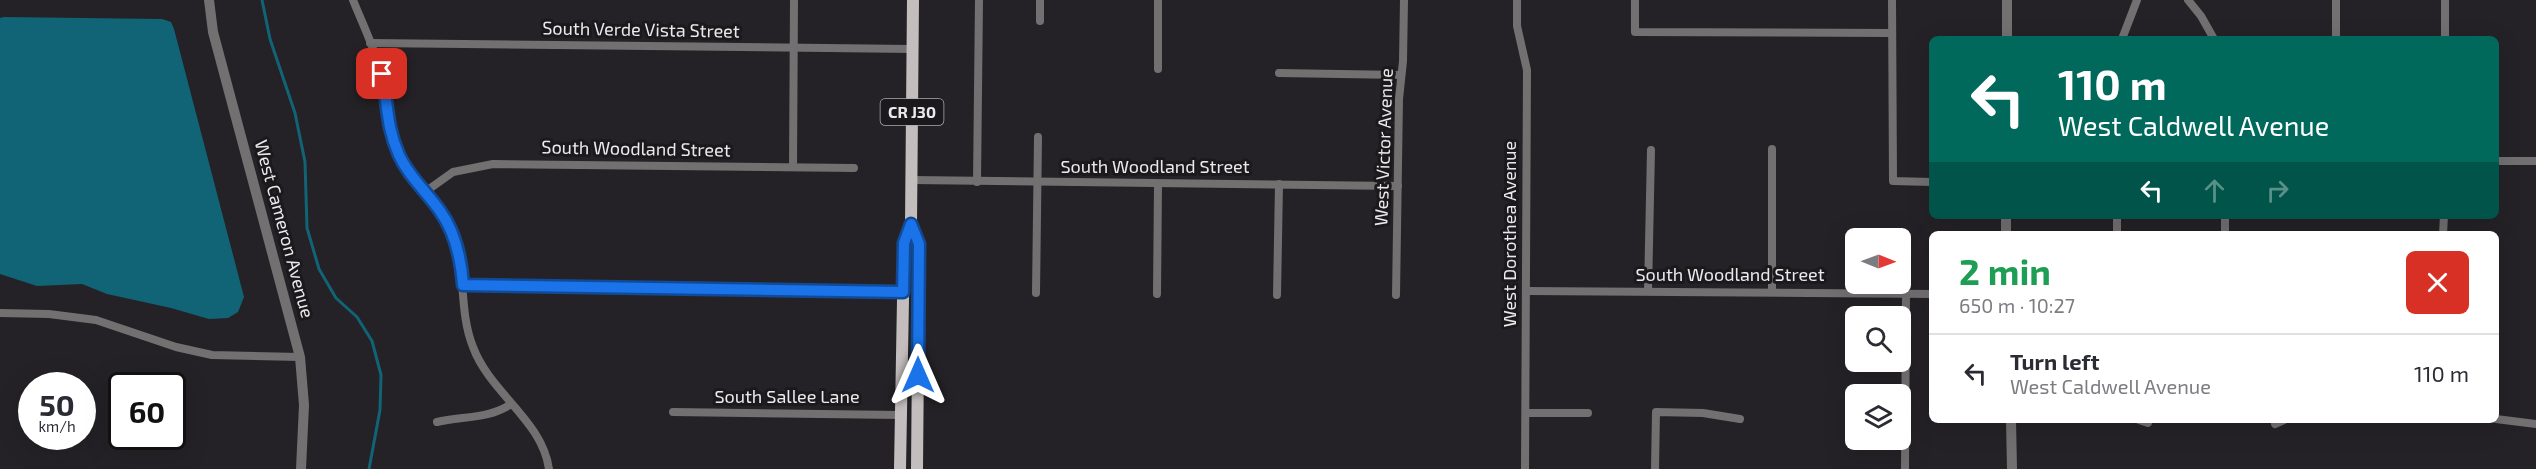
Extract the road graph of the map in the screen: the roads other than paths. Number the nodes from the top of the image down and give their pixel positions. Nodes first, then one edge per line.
1 (209, 0) edge
2 (353, 0) edge
3 (794, 0) edge
4 (913, 0) edge
5 (979, 0) edge
6 (1040, 0) edge
7 (1158, 0) edge
8 (1404, 0) edge
9 (1517, 0) edge
10 (1635, 0) edge
11 (1892, 0) edge
12 (2007, 0) edge
13 (2137, 0) edge
14 (2188, 0) edge
15 (2336, 0) edge
16 (2445, 0) edge
17 (1040, 21) dead end
18 (1892, 33) junction
19 (2007, 36) edge
20 (2123, 36) edge
21 (2212, 36) edge
22 (2336, 36) edge
23 (2445, 36) edge
24 (370, 43) junction
25 (794, 49) junction
26 (912, 49) junction
27 (1158, 69) dead end
28 (1279, 73) dead end
29 (1401, 75) junction
30 (1038, 137) dead end
31 (1772, 149) dead end
32 (1651, 150) dead end
33 (2499, 161) edge
34 (2536, 161) edge
35 (793, 167) junction
36 (854, 168) dead end
37 (912, 180) junction
38 (977, 182) junction
39 (1037, 182) junction
40 (1929, 182) edge
41 (1158, 184) junction
42 (1279, 184) junction
43 (1398, 186) junction
44 (425, 192) junction
45 (911, 224) junction
46 (463, 285) junction
47 (1527, 291) junction
48 (1648, 291) junction
49 (1772, 291) junction
50 (903, 292) junction
51 (1036, 293) dead end
52 (1845, 293) edge
53 (1158, 294) dead end
54 (1906, 294) edge
55 (1911, 294) edge
56 (1929, 294) edge
57 (1277, 295) dead end
58 (1396, 295) dead end
59 (0, 313) edge
60 (300, 357) junction
61 (918, 390) junction
62 (512, 404) junction
63 (673, 412) dead end
64 (1526, 413) junction
65 (1588, 413) dead end
66 (900, 415) junction
67 (1740, 419) dead end
68 (2499, 419) edge
69 (437, 422) dead end
70 (2011, 423) edge
71 (2536, 424) edge
72 (302, 469) edge
73 (549, 469) edge
74 (900, 469) edge
75 (917, 469) edge
76 (1525, 469) edge
77 (1655, 469) edge
78 (1905, 469) edge
79 (2012, 469) edge

1 - 60 street, West Cameron Avenue
2 - 24 street
3 - 25 street
4 - 26 main road, CR J30
5 - 38 street
6 - 17 street
7 - 27 street
8 - 29 street, West Victor Avenue
9 - 47 street, West Dorothea Avenue
10 - 18 street
11 - 18 street
12 - 19 street
13 - 20 street
14 - 21 street
15 - 22 street
16 - 23 street
18 - 40 street
24 - 25 street, South Verde Vista Street
24 - 44 street
25 - 26 street, South Verde Vista Street
25 - 35 street
26 - 37 main road, CR J30
28 - 29 street
29 - 43 street, West Victor Avenue
30 - 39 street
31 - 49 street
32 - 48 street
33 - 34 street
35 - 36 street, South Woodland Street
35 - 44 street, South Woodland Street
37 - 38 street, South Woodland Street
37 - 45 main road, CR J30
38 - 39 street, South Woodland Street
39 - 41 street, South Woodland Street
39 - 51 street
41 - 42 street, South Woodland Street
41 - 53 street
42 - 43 street, South Woodland Street
42 - 57 street
43 - 58 street, West Victor Avenue
44 - 46 street
45 - 50 main road, CR J30
45 - 61 main road, CR J30
46 - 50 street
46 - 62 street
47 - 48 street, South Woodland Street
47 - 64 street, West Dorothea Avenue
48 - 49 street, South Woodland Street
49 - 52 street, South Woodland Street
50 - 61 main road
50 - 66 main road, CR J30
54 - 78 street
55 - 56 street, South Woodland Street
59 - 60 street
60 - 72 street, West Cameron Avenue
61 - 75 main road, CR J30
62 - 69 street
62 - 73 street
63 - 66 street, South Sallee Lane
64 - 65 street
64 - 76 street, West Dorothea Avenue
66 - 74 main road, CR J30
67 - 77 street
68 - 71 street
70 - 79 street

